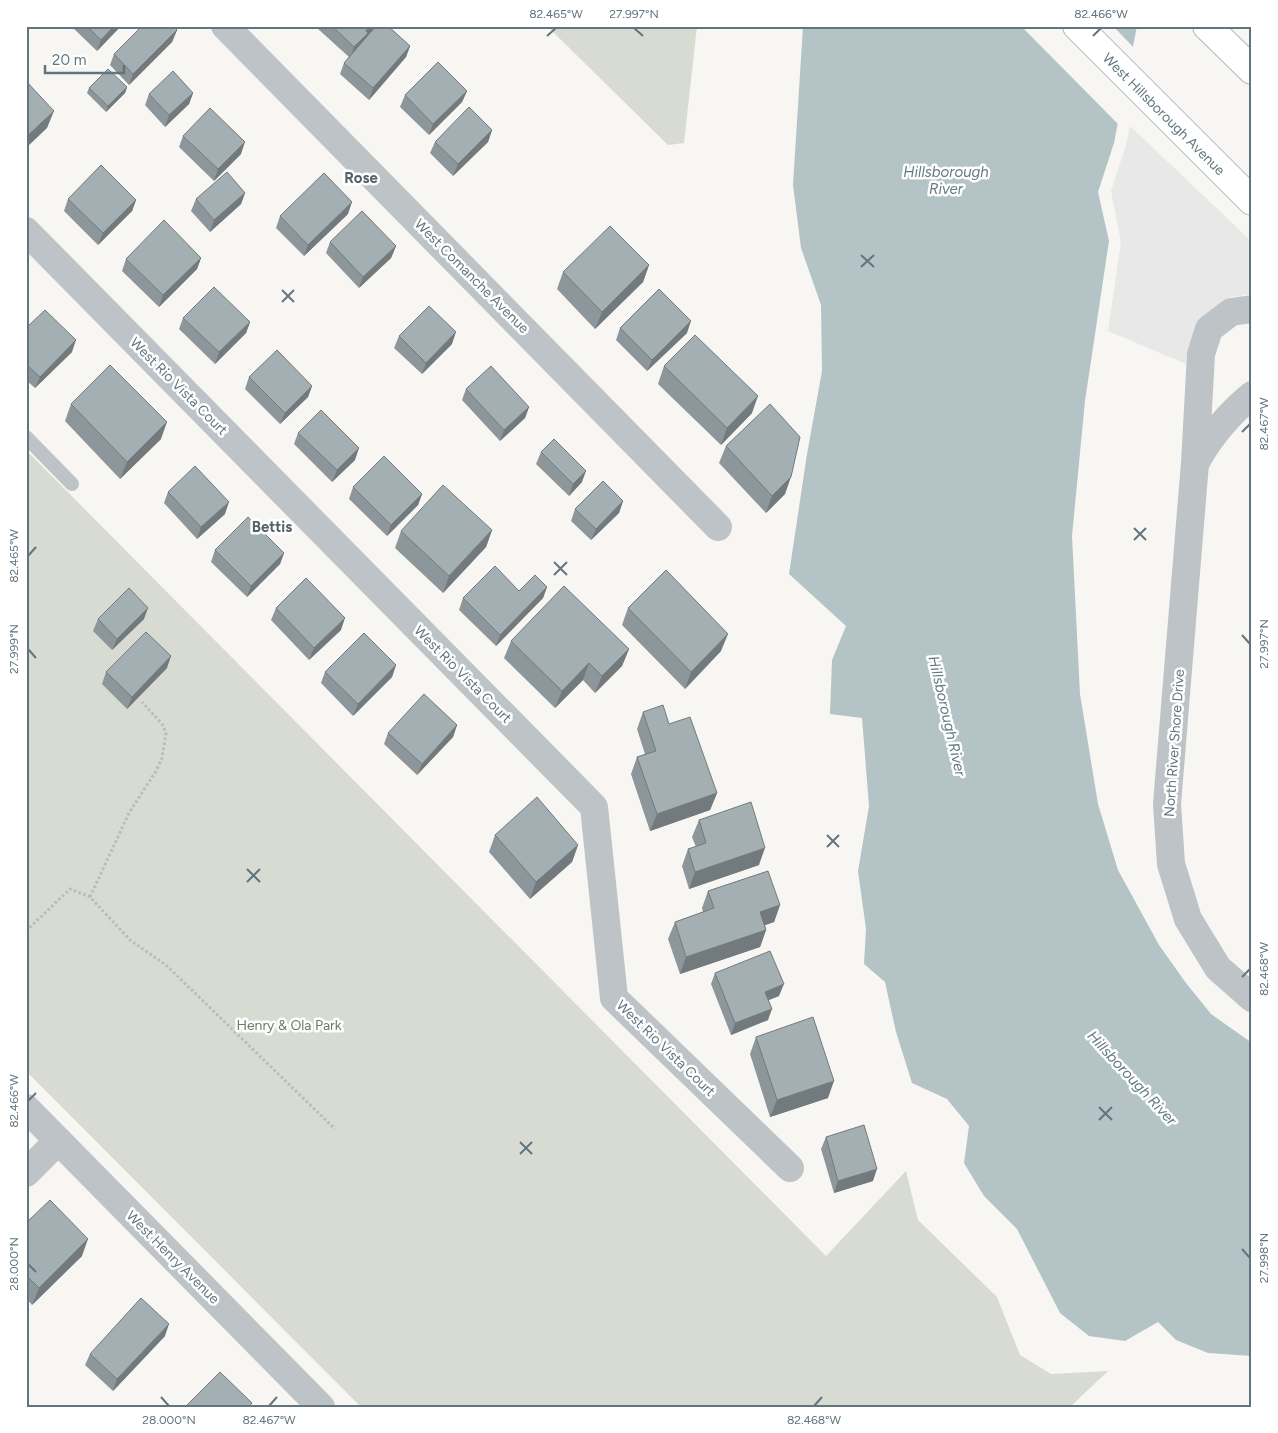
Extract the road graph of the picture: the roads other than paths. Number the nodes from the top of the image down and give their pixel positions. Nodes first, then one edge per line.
1 (225, 26) edge
2 (1077, 26) edge
3 (1208, 26) edge
4 (1252, 70) edge
5 (1252, 201) edge
6 (26, 230) edge
7 (1252, 309) edge
8 (1252, 395) edge
9 (26, 437) edge
10 (1195, 463) junction
11 (72, 484) dead end
12 (718, 527) dead end
13 (1252, 998) edge
14 (26, 1108) edge
15 (58, 1141) junction
16 (790, 1168) dead end
17 (26, 1173) edge
18 (321, 1407) edge

1 - 12 street, West Comanche Avenue
2 - 5 main road, West Hillsborough Avenue
3 - 4 main road
6 - 16 street, West Rio Vista Court
7 - 10 street, North River Shore Drive
8 - 10 street, North River Shore Drive
9 - 11 lane
10 - 13 street, North River Shore Drive
14 - 15 street, West Henry Avenue
15 - 17 street
15 - 18 street, West Henry Avenue

